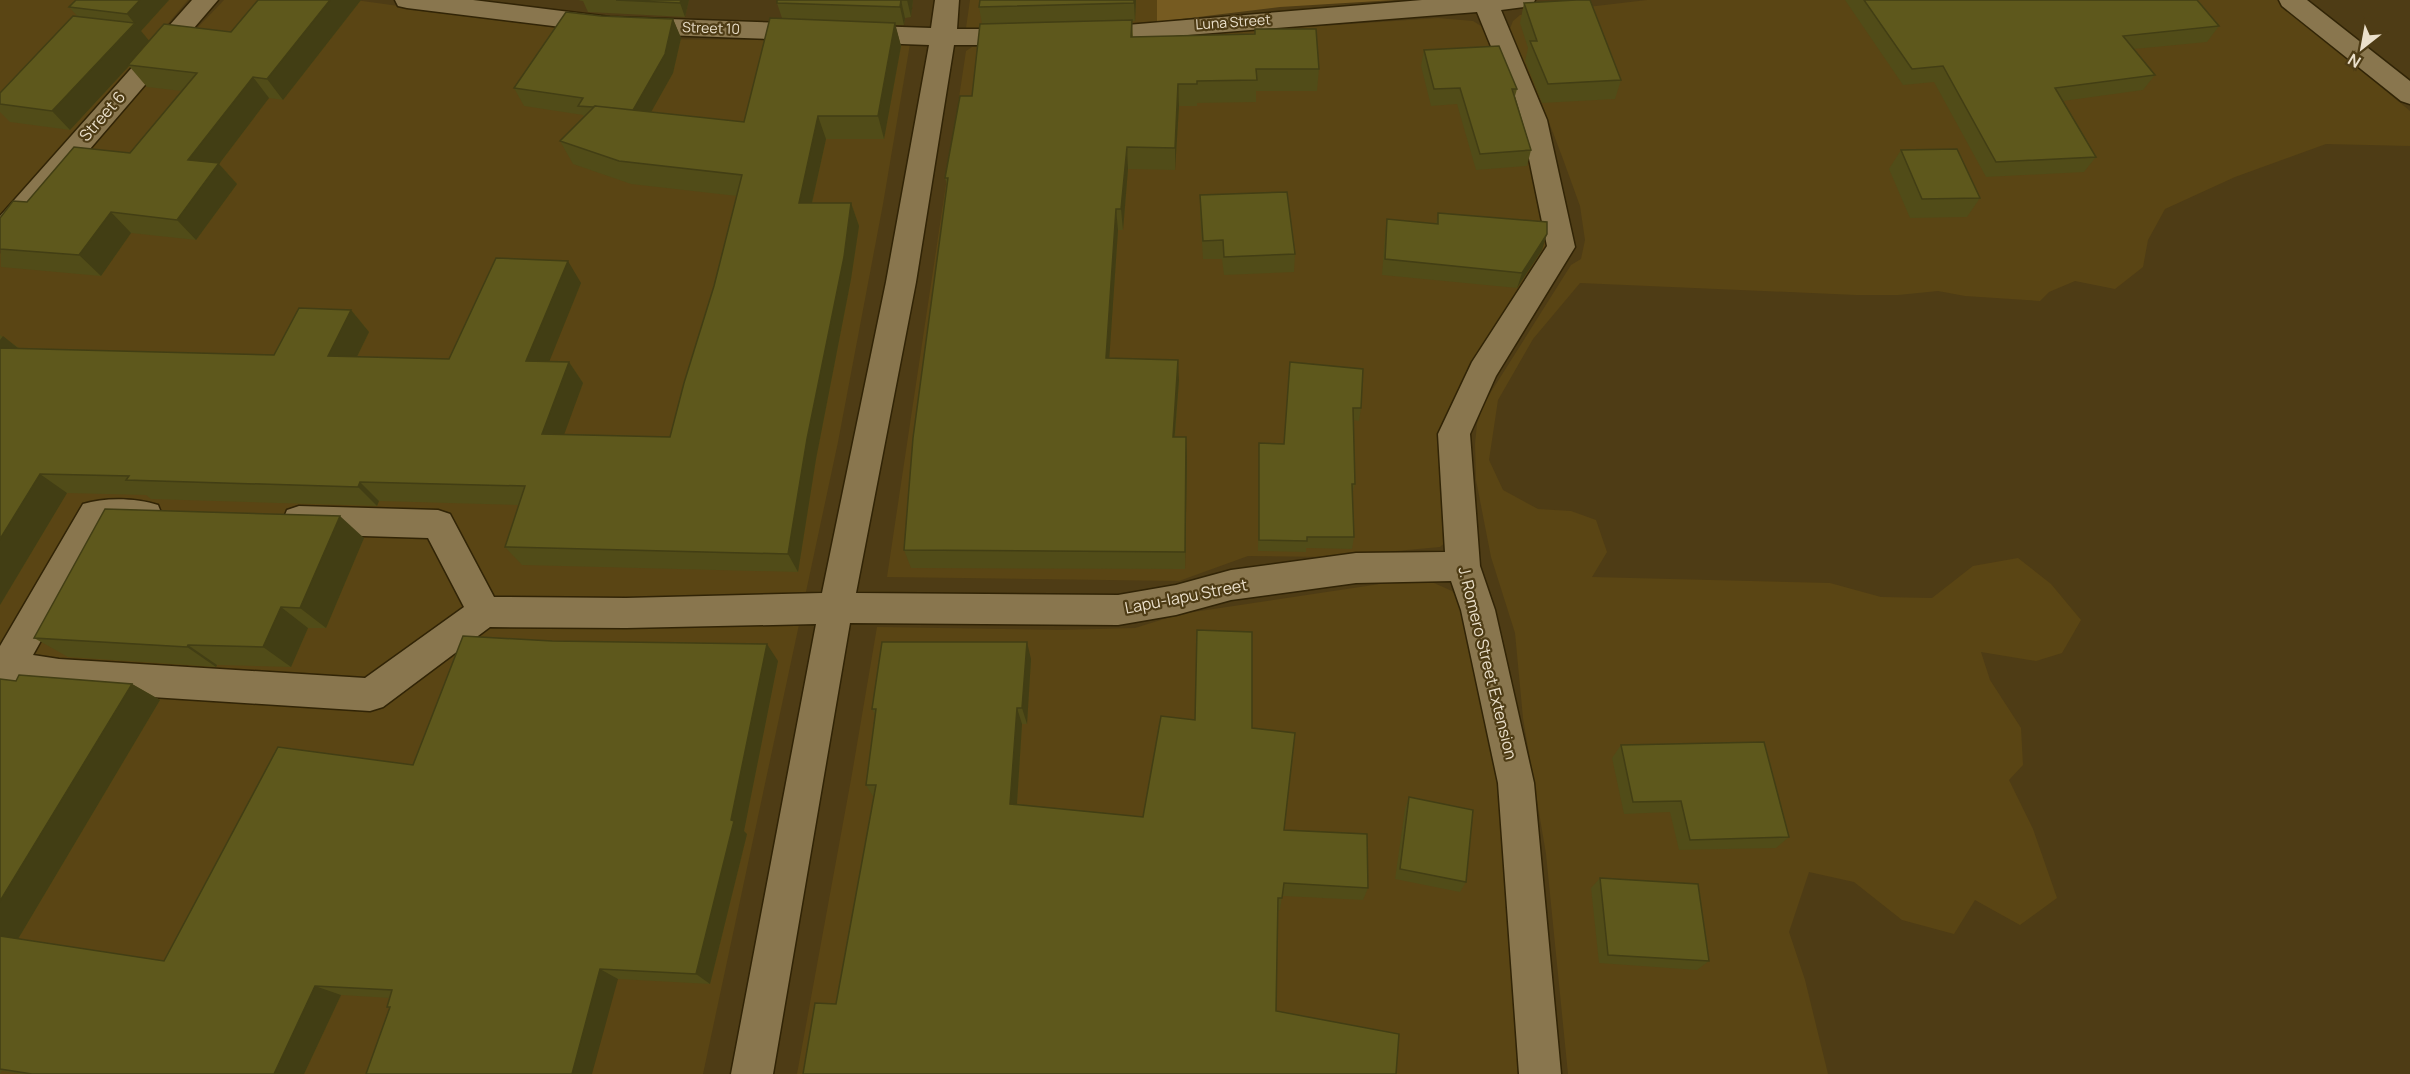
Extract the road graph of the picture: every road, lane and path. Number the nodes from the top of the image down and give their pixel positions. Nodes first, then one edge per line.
1 (206, 0) edge
2 (407, 0) edge
3 (946, 0) edge
4 (1523, 0) edge
5 (2290, 0) edge
6 (1486, 3) junction
7 (943, 38) junction
8 (2410, 96) edge
9 (0, 235) edge
10 (177, 516) edge
11 (272, 519) edge
12 (1463, 566) junction
13 (836, 608) junction
14 (484, 612) junction
15 (4, 665) edge
16 (752, 1074) edge
17 (1540, 1074) edge

1 - 9 street, Street 6
2 - 7 street, Street 10
3 - 7 street
4 - 6 street, Luna Street
5 - 8 street
6 - 7 street, Luna Street
6 - 12 street, J. Romero Street Extension
7 - 13 street
10 - 15 street
11 - 14 street
12 - 13 street, Lapu-lapu Street
12 - 17 street, J. Romero Street Extension
13 - 14 street, Lapu-lapu Street
13 - 16 street
14 - 15 street

